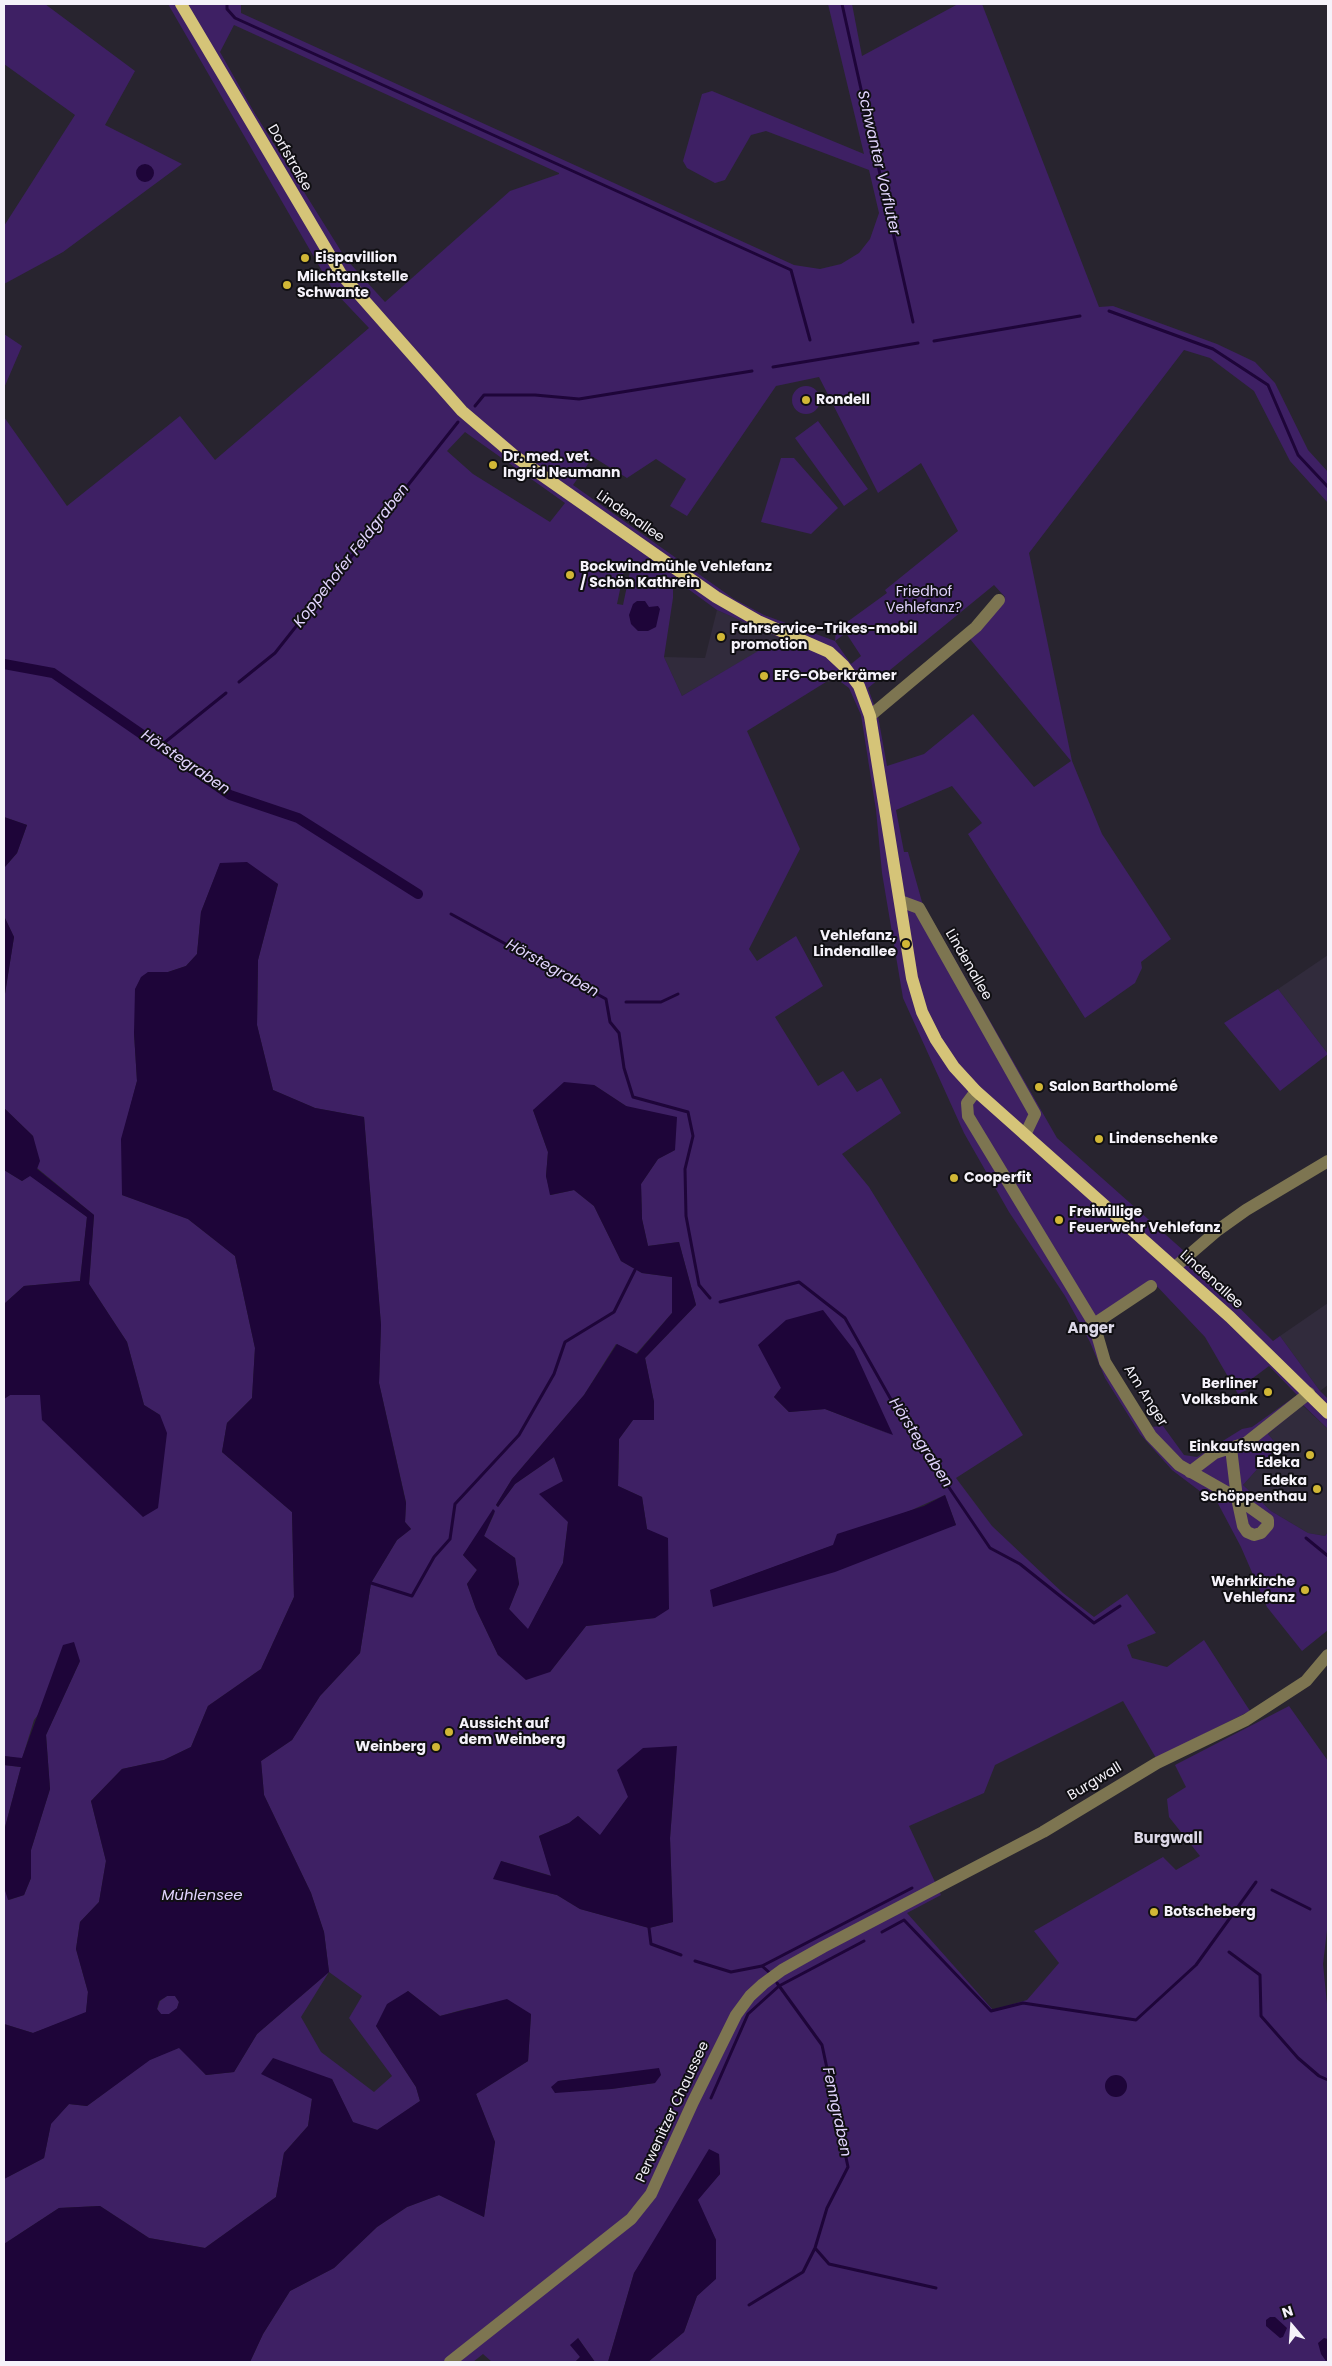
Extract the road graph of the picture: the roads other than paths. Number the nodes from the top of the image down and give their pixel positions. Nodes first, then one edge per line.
1 (181, 4) edge
2 (382, 320) joint
3 (999, 600) dead end
4 (870, 716) junction
5 (900, 901) junction
6 (976, 1091) junction
7 (1024, 1135) junction
8 (1328, 1161) edge
9 (1175, 1267) junction
10 (1151, 1286) dead end
11 (1094, 1324) junction
12 (1309, 1393) junction
13 (1328, 1413) edge
14 (1231, 1448) junction
15 (1190, 1472) junction
16 (1327, 1661) edge
17 (876, 1919) joint
18 (450, 2362) edge

1 - 2 main road, Dorfstraße
2 - 4 main road, Lindenallee
3 - 4 street
4 - 5 main road, Lindenallee
5 - 6 main road, Lindenallee
5 - 7 street, Lindenallee
6 - 7 main road, Lindenallee
6 - 11 street, Am Anger
7 - 9 main road, Lindenallee
8 - 9 street
9 - 12 main road, Lindenallee
10 - 11 street
11 - 15 street, Am Anger
12 - 13 main road, Lindenallee
12 - 14 street
14 - 15 street
14 - 15 street, Am Anger
16 - 17 street, Burgwall
17 - 18 street, Perwenitzer Chaussee

